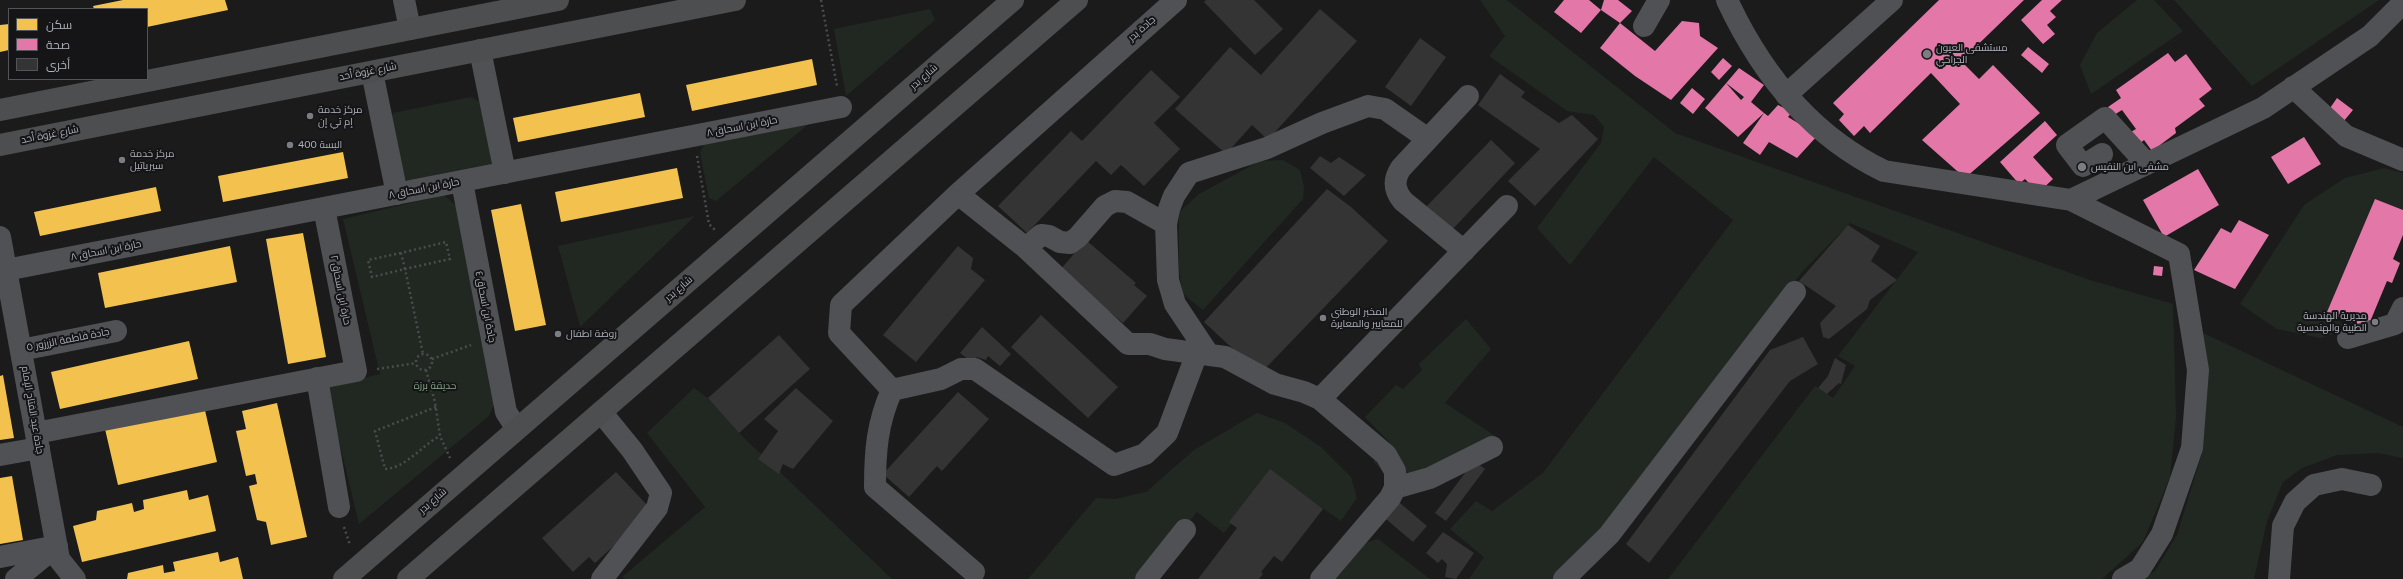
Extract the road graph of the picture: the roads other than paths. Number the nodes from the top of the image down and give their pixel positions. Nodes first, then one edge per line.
1 (404, 0) edge
2 (558, 0) edge
3 (735, 0) edge
4 (1013, 0) edge
5 (1077, 0) edge
6 (1160, 0) edge
7 (1176, 0) edge
8 (1659, 0) edge
9 (1727, 0) edge
10 (1892, 0) edge
11 (522, 3) edge
12 (2403, 3) edge
13 (998, 8) edge
14 (1151, 22) junction
15 (1644, 26) dead end
16 (410, 29) junction
17 (480, 50) junction
18 (372, 72) junction
19 (2293, 87) junction
20 (1786, 95) junction
21 (1468, 96) dead end
22 (841, 107) road end
23 (0, 110) edge
24 (1428, 139) junction
25 (0, 145) edge
26 (2102, 154) dead end
27 (2403, 160) edge
28 (2147, 164) junction
29 (505, 173) junction
30 (462, 182) junction
31 (397, 194) junction
32 (958, 194) junction
33 (2071, 200) junction
34 (1507, 206) dead end
35 (324, 208) junction
36 (1166, 224) junction
37 (0, 237) edge
38 (1026, 248) junction
39 (1464, 251) junction
40 (6, 270) junction
41 (1795, 292) dead end
42 (2403, 308) edge
43 (116, 331) dead end
44 (2348, 338) dead end
45 (21, 350) junction
46 (1203, 354) junction
47 (317, 378) junction
48 (892, 390) junction
49 (1320, 399) junction
50 (601, 412) junction
51 (517, 429) junction
52 (37, 440) junction
53 (1492, 447) dead end
54 (0, 456) edge
55 (2371, 484) dead end
56 (1395, 488) junction
57 (339, 507) road end
58 (1185, 530) dead end
59 (57, 546) junction
60 (0, 557) edge
61 (974, 572) dead end
62 (350, 574) edge
63 (16, 579) edge
64 (74, 579) edge
65 (408, 579) edge
66 (602, 579) edge
67 (1146, 579) edge
68 (1321, 579) edge
69 (1564, 579) edge
70 (2123, 579) edge
71 (2278, 579) edge

1 - 16 street
2 - 11 main road
3 - 17 main road, شارع غزوة أحد
4 - 13 main road, شارع بدر
5 - 50 main road
6 - 14 street
7 - 14 street, جادة بدر
8 - 15 street
9 - 20 street
10 - 20 street
11 - 16 main road
12 - 19 street
13 - 51 main road, شارع بدر
14 - 32 street, جادة بدر
16 - 23 main road
17 - 18 main road, شارع غزوة أحد
17 - 29 street
18 - 25 main road, شارع غزوة أحد
18 - 31 street
19 - 27 street
19 - 28 street
20 - 33 street
21 - 24 street
22 - 29 street, حارة ابن اسحاق ٨
24 - 36 street
24 - 39 street
26 - 28 street
28 - 33 street
29 - 30 street, حارة ابن اسحاق ٨
30 - 31 street, حارة ابن اسحاق ٨
30 - 51 street, جادة ابن اسحاق ٤
31 - 35 street, حارة ابن اسحاق ٨
32 - 38 street
32 - 48 street, جادة بدر
33 - 70 street
34 - 39 street
35 - 40 street, حارة ابن اسحاق ٨
35 - 47 street, حارة ابن اسحاق ٢
36 - 38 street
36 - 46 street
37 - 40 street, جادة عبد الفتاح الإمام
38 - 46 street
39 - 49 street
40 - 45 street, جادة عبد الفتاح الإمام
41 - 69 street
42 - 44 street
43 - 45 street, جادة فاطمة الزرزور ٥
45 - 52 street, جادة عبد الفتاح الإمام
46 - 48 street
46 - 49 street
47 - 52 street
47 - 57 street
48 - 61 street
49 - 56 street
50 - 65 main road
50 - 66 street
51 - 62 main road, شارع بدر
52 - 54 street
52 - 59 street, جادة عبد الفتاح الإمام
53 - 56 street
55 - 71 street
56 - 68 street
58 - 67 street
59 - 60 street
59 - 63 street
59 - 64 street, جادة عبد الفتاح الإمام

